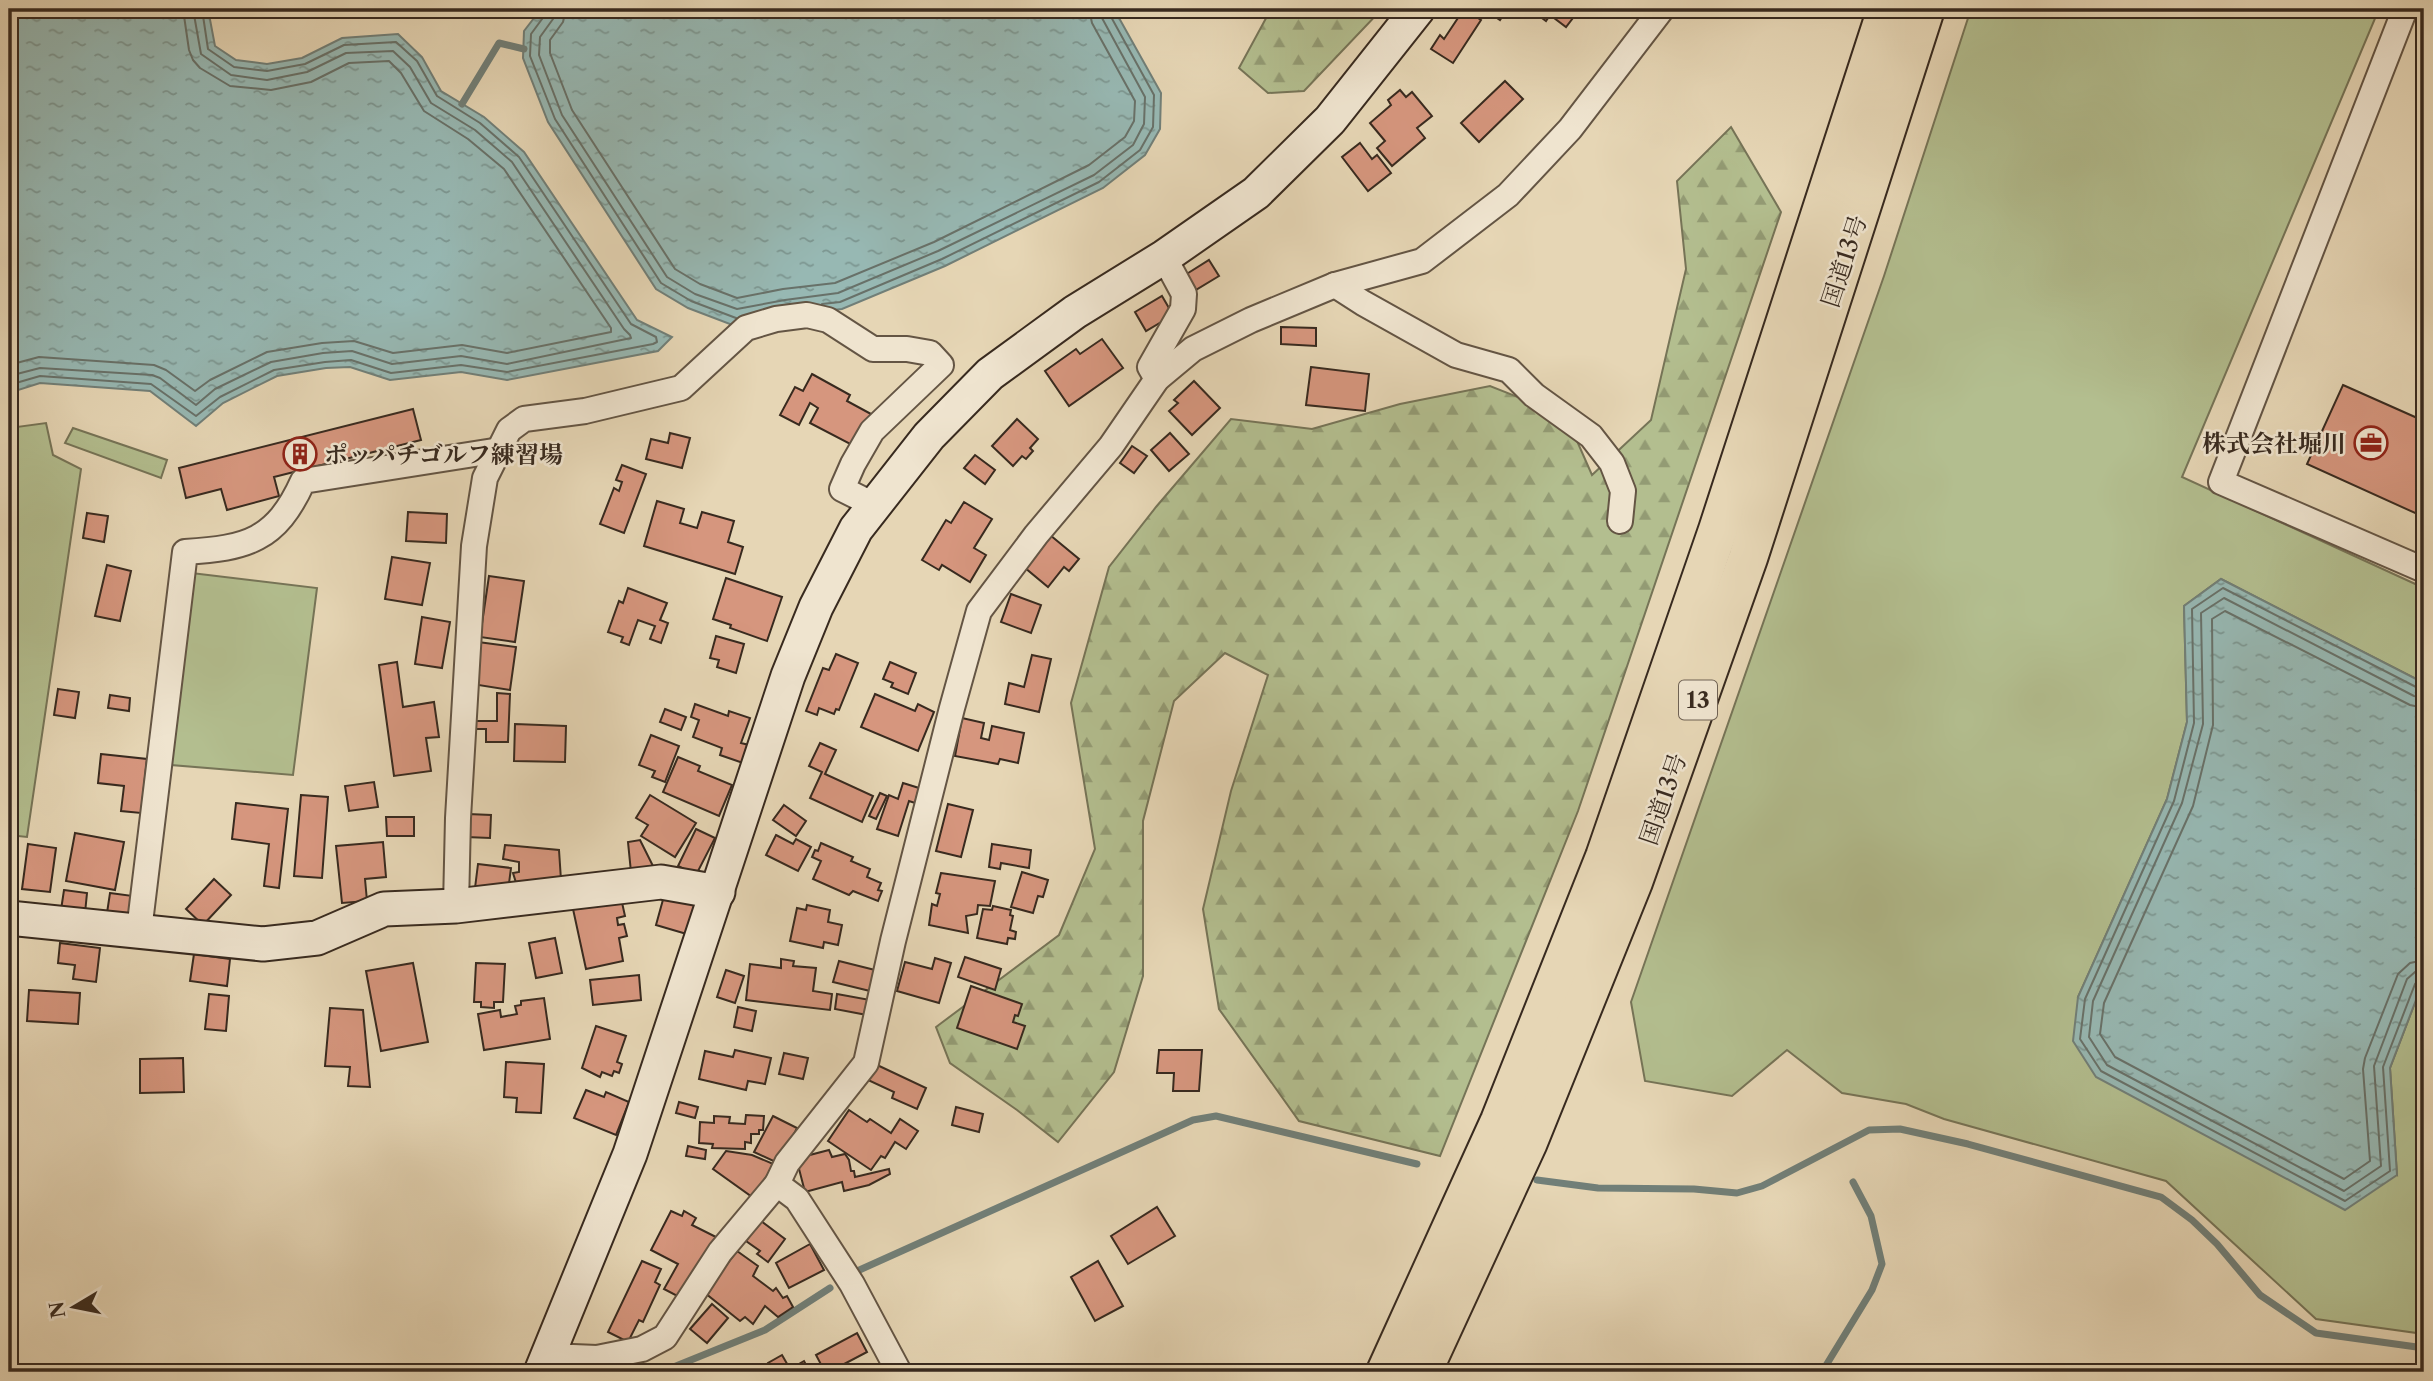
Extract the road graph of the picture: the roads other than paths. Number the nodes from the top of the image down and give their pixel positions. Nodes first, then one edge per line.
1 (1418, 9) edge
2 (1662, 9) edge
3 (1887, 9) edge
4 (1925, 9) edge
5 (2405, 9) edge
6 (1164, 257) junction
7 (1335, 285) junction
8 (1157, 379) junction
9 (500, 450) junction
10 (876, 506) junction
11 (1620, 521) dead end
12 (2424, 570) edge
13 (718, 892) junction
14 (456, 906) junction
15 (9, 918) edge
16 (139, 931) junction
17 (777, 1184) junction
18 (545, 1364) edge
19 (899, 1372) edge
20 (1386, 1372) edge
21 (1422, 1372) edge

1 - 6 street
2 - 7 street
3 - 20 highway, 国道13号 / 13
4 - 21 highway, 国道13号 / 13
5 - 12 street
6 - 8 street
6 - 10 street
7 - 8 street
7 - 11 street
8 - 17 street
9 - 10 street
9 - 14 street
9 - 16 street
10 - 13 street
13 - 14 street
13 - 18 street
14 - 16 street
15 - 16 street
17 - 18 street
17 - 19 street

